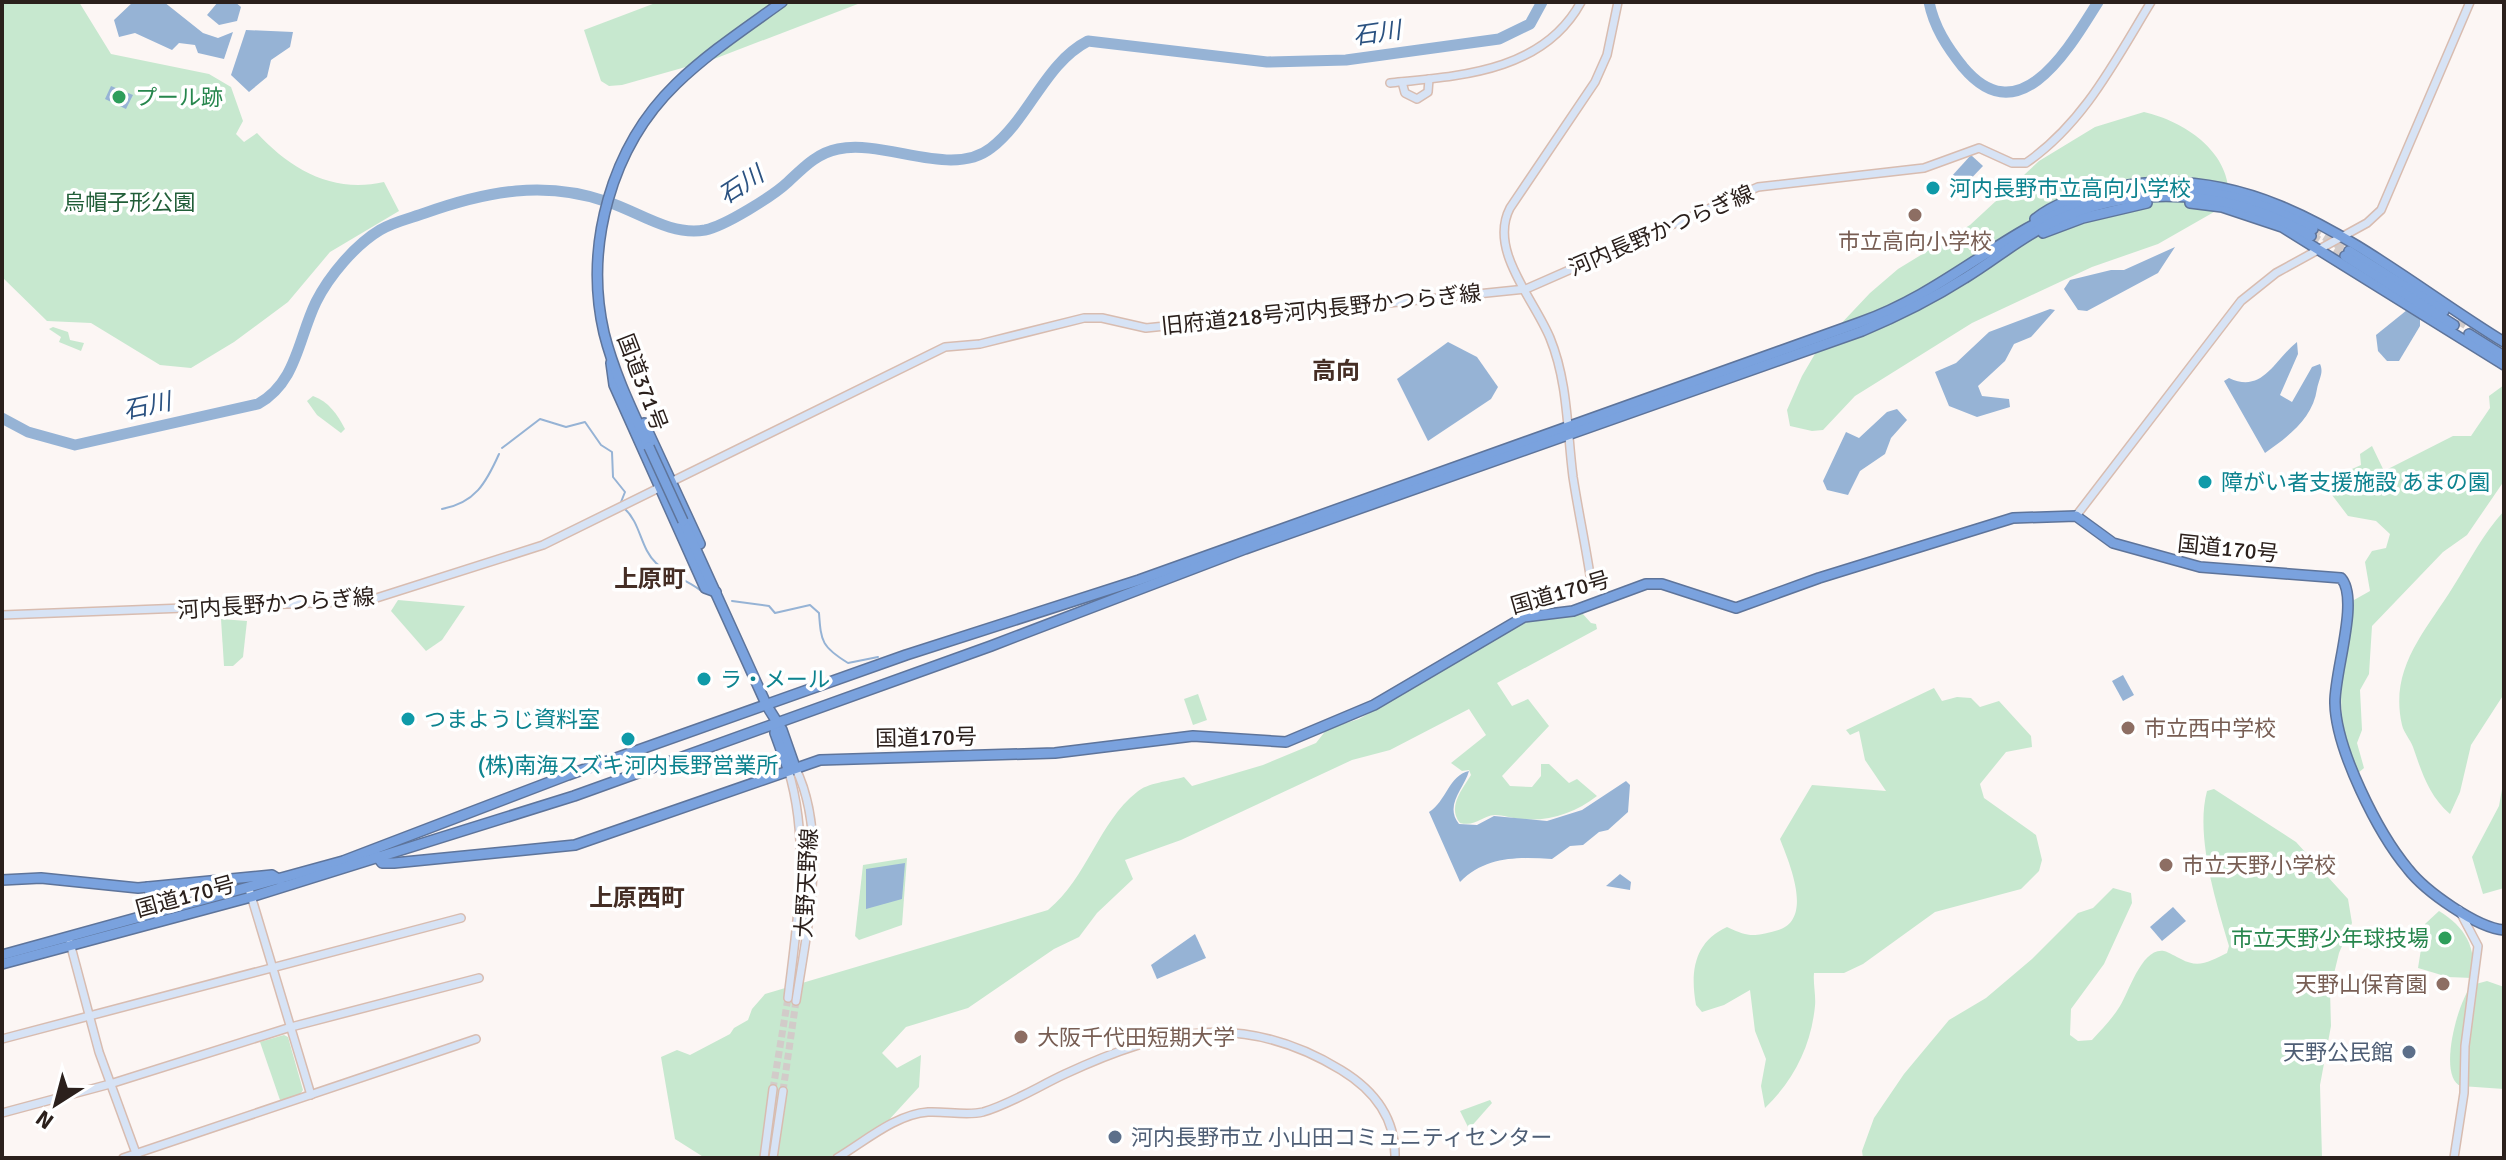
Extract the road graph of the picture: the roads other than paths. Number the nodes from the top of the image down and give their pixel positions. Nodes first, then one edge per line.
1 (782, 2) edge
2 (1581, 2) edge
3 (1618, 2) edge
4 (2151, 2) edge
5 (2470, 2) edge
6 (1429, 79) junction
7 (1402, 82) junction
8 (1390, 83) dead end
9 (2312, 233) tunnel mouth
10 (2018, 237) junction
11 (2339, 238) junction
12 (2319, 249) junction
13 (2347, 254) tunnel mouth
14 (1526, 289) junction
15 (2456, 322) tunnel mouth
16 (2504, 345) edge
17 (2504, 356) edge
18 (612, 358) junction
19 (2504, 365) edge
20 (1569, 431) junction
21 (671, 481) junction
22 (660, 487) junction
23 (2076, 516) junction
24 (1590, 575) dead end
25 (716, 592) junction
26 (2, 615) edge
27 (767, 706) junction
28 (776, 724) junction
29 (792, 768) junction
30 (374, 855) junction
31 (2, 880) edge
32 (280, 880) junction
33 (148, 887) junction
34 (250, 893) junction
35 (2459, 910) junction
36 (159, 917) junction
37 (461, 918) dead end
38 (2504, 930) edge
39 (69, 942) junction
40 (2, 955) edge
41 (2, 964) edge
42 (273, 968) junction
43 (479, 978) dead end
44 (792, 1000) tunnel mouth
45 (89, 1016) junction
46 (291, 1027) junction
47 (2, 1039) edge
48 (476, 1039) dead end
49 (110, 1084) junction
50 (773, 1089) tunnel mouth
51 (783, 1091) tunnel mouth
52 (311, 1095) junction
53 (2, 1113) edge
54 (137, 1156) edge
55 (123, 1158) edge
56 (764, 1158) edge
57 (773, 1158) edge
58 (837, 1158) edge
59 (1395, 1158) edge
60 (2454, 1158) edge

1 - 18 highway, 国道371号
2 - 6 street
3 - 14 street
4 - 14 street, 河内長野かつらぎ線
5 - 11 street
6 - 7 street
6 - 7 street
7 - 8 street
9 - 10 highway, 国道170号
10 - 11 highway
10 - 12 highway
10 - 20 highway, 国道170号
11 - 12 street
11 - 16 highway
12 - 19 highway
12 - 23 street
13 - 15 highway
14 - 20 street
14 - 21 street, 旧府道218号河内長野かつらぎ線
16 - 17 highway
18 - 21 highway
18 - 22 highway
18 - 25 highway, 国道371号, bridge
20 - 24 street
20 - 27 highway, 国道170号
20 - 28 highway, 国道170号
21 - 22 street, 河内長野かつらぎ線
21 - 25 highway
22 - 25 highway
22 - 26 street, 河内長野かつらぎ線
23 - 29 highway, 国道170号
23 - 35 highway, 国道170号
25 - 27 highway, 国道371号
27 - 28 highway, 国道371号
27 - 30 highway, 国道170号
28 - 29 highway, 国道371号
28 - 30 highway, 国道170号
29 - 30 highway, 国道170号
29 - 44 street, 大野天野線
30 - 32 highway, 国道170号
30 - 34 highway, 国道170号
31 - 33 highway, 国道170号
32 - 33 highway, 国道170号
32 - 34 highway, 国道170号
33 - 36 highway
34 - 36 highway, 国道170号
34 - 42 street
35 - 38 highway, 国道170号
35 - 60 street
36 - 39 highway, 国道170号
37 - 42 street
39 - 40 highway, 国道170号
39 - 41 highway, 国道170号
39 - 45 street
42 - 45 street
42 - 46 street
43 - 46 street
45 - 47 street
45 - 49 street
46 - 49 street
46 - 52 street
48 - 52 street
49 - 53 street
49 - 54 street
50 - 56 street
51 - 57 street
52 - 54 street
54 - 55 street
58 - 59 street

